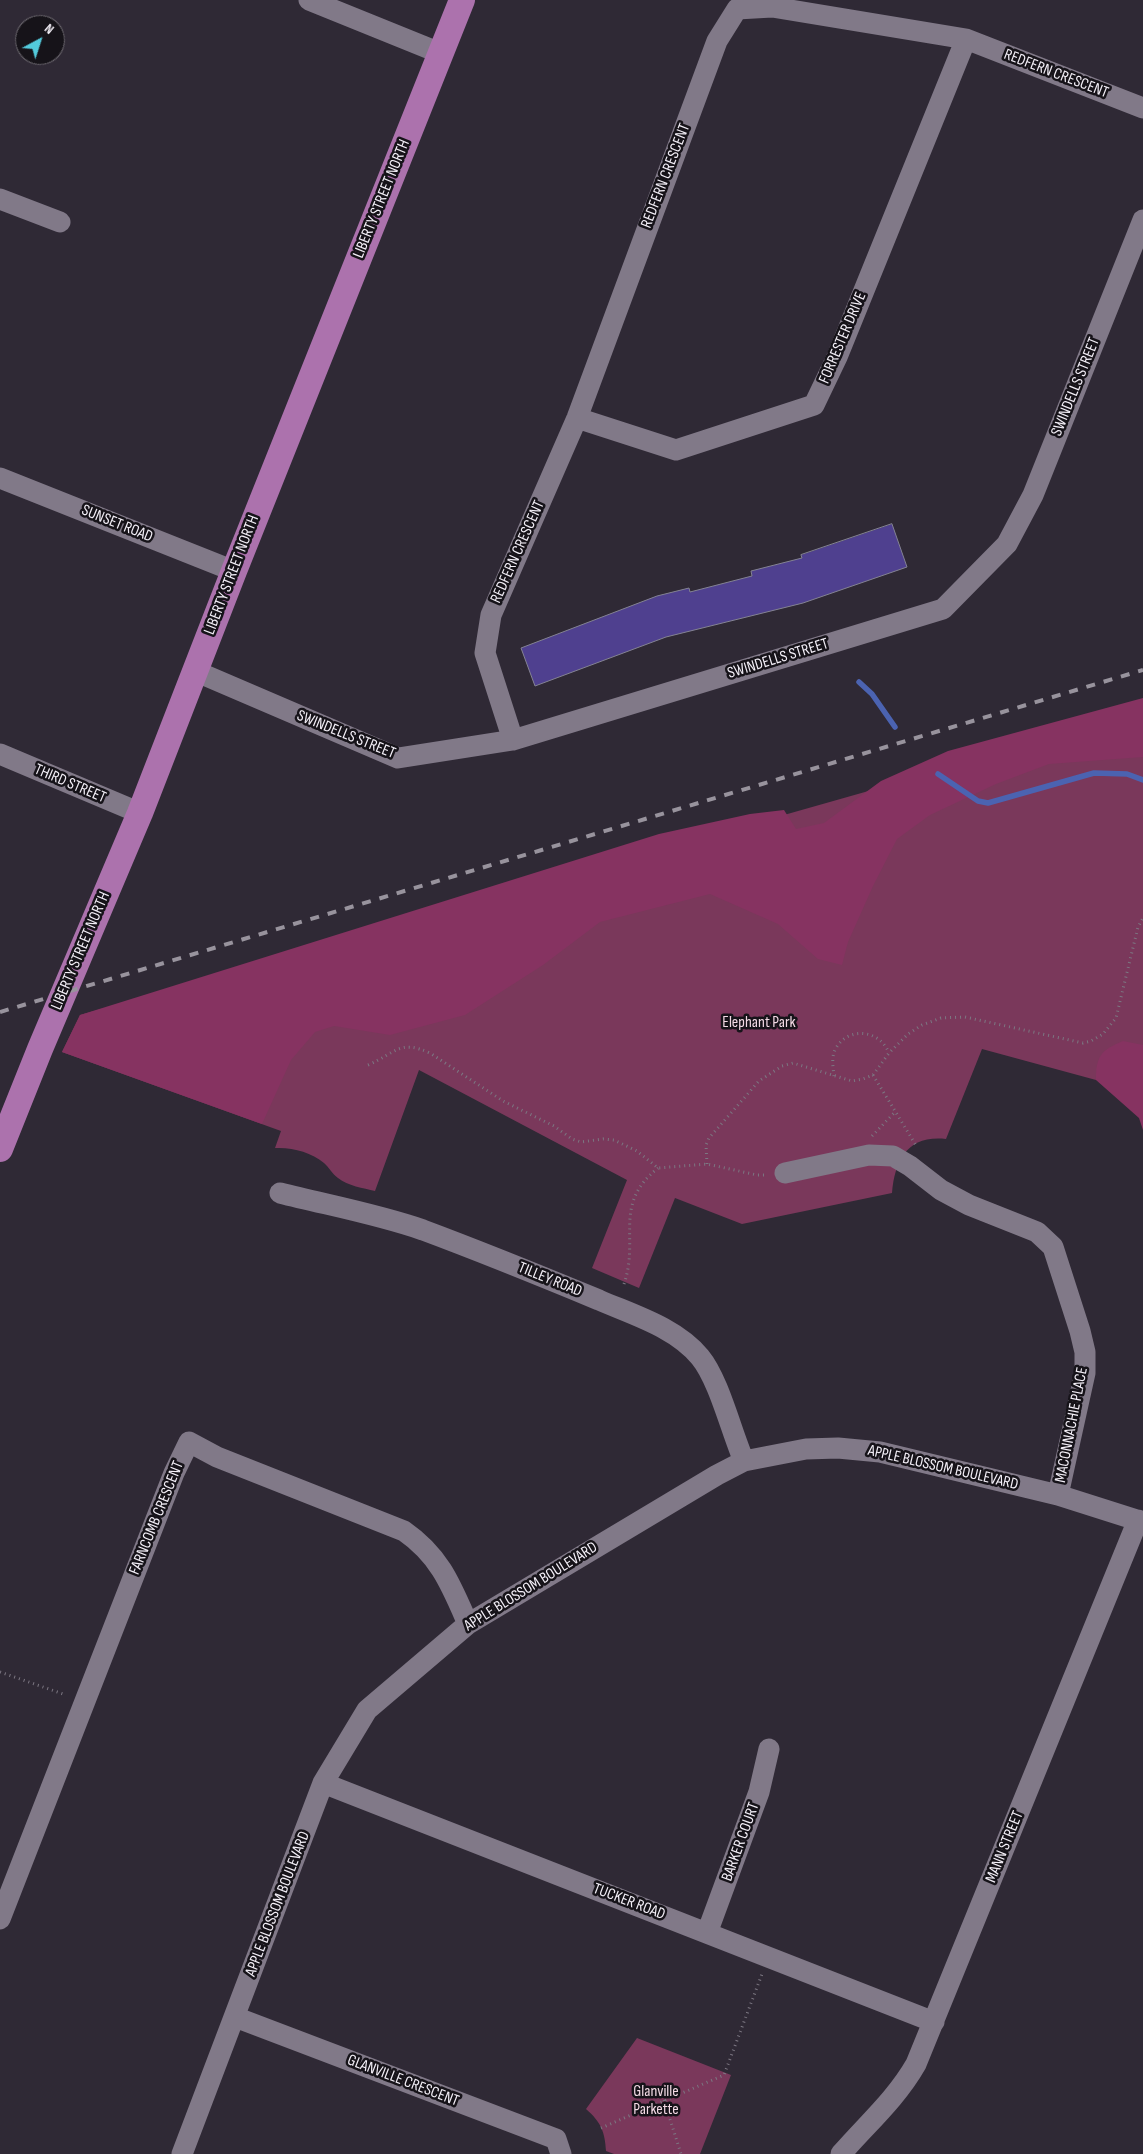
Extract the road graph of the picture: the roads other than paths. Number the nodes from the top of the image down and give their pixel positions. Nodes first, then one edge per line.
1 (309, 0) edge
2 (462, 0) edge
3 (966, 39) junction
4 (440, 53) junction
5 (1143, 108) edge
6 (0, 199) edge
7 (1143, 220) edge
8 (60, 222) dead end
9 (577, 418) junction
10 (0, 478) edge
11 (234, 571) junction
12 (195, 671) junction
13 (513, 740) junction
14 (0, 754) edge
15 (140, 813) junction
16 (0, 1150) edge
17 (785, 1173) road end
18 (280, 1193) dead end
19 (744, 1461) junction
20 (1058, 1495) junction
21 (1140, 1521) edge
22 (468, 1624) junction
23 (769, 1749) dead end
24 (323, 1783) junction
25 (0, 1918) edge
26 (707, 1933) junction
27 (235, 2017) junction
28 (934, 2022) junction
29 (182, 2154) edge
30 (562, 2154) edge
31 (841, 2154) edge

1 - 4 street
2 - 4 main road, LIBERTY STREET NORTH
3 - 5 street, REDFERN CRESCENT
3 - 9 street, FORRESTER DRIVE
3 - 9 street, REDFERN CRESCENT
4 - 11 main road, LIBERTY STREET NORTH
6 - 8 street
7 - 13 street, SWINDELLS STREET
9 - 13 street, REDFERN CRESCENT
10 - 11 street, SUNSET ROAD
11 - 12 main road, LIBERTY STREET NORTH
12 - 13 street, SWINDELLS STREET
12 - 15 main road, LIBERTY STREET NORTH
14 - 15 street, THIRD STREET
15 - 16 main road, LIBERTY STREET NORTH
17 - 20 street, MACONNACHIE PLACE
18 - 19 street, TILLEY ROAD
19 - 20 street, APPLE BLOSSOM BOULEVARD
19 - 22 street, APPLE BLOSSOM BOULEVARD
20 - 21 street, APPLE BLOSSOM BOULEVARD
21 - 28 street, MANN STREET
22 - 24 street, APPLE BLOSSOM BOULEVARD
22 - 25 street, FARNCOMB CRESCENT
23 - 26 street, BARKER COURT
24 - 26 street, TUCKER ROAD
24 - 27 street, APPLE BLOSSOM BOULEVARD
26 - 28 street, TUCKER ROAD
27 - 29 street, APPLE BLOSSOM BOULEVARD
27 - 30 street, GLANVILLE CRESCENT
28 - 31 street, MANN STREET

